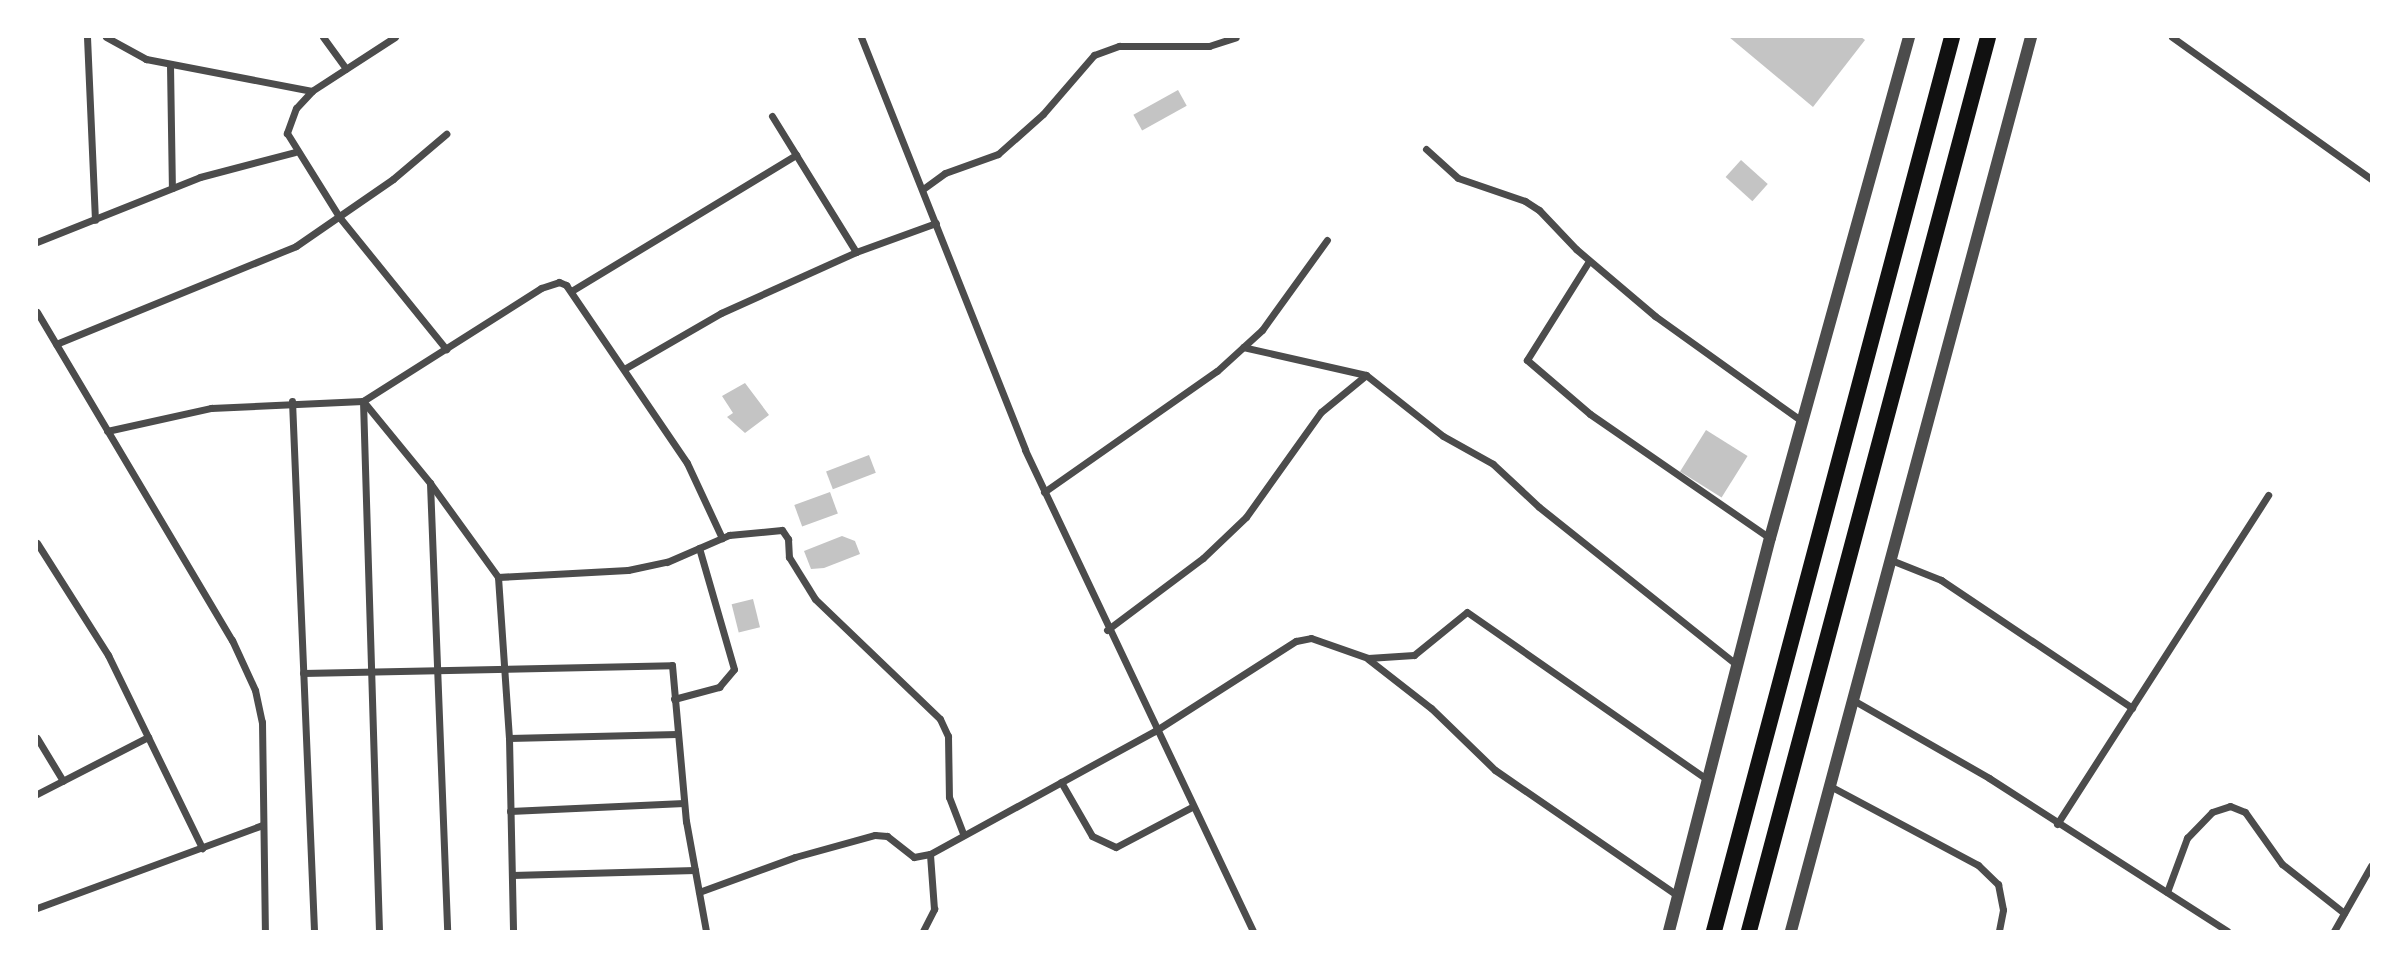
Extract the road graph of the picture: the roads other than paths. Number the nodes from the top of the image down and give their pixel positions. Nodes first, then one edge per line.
1 (87, 37) edge
2 (106, 37) edge
3 (323, 37) edge
4 (395, 37) edge
5 (861, 37) edge
6 (1236, 37) edge
7 (1909, 37) edge
8 (1952, 37) edge
9 (1988, 37) edge
10 (2031, 37) edge
11 (2172, 37) edge
12 (170, 65) junction
13 (346, 69) junction
14 (312, 91) junction
15 (772, 116) dead end
16 (446, 134) dead end
17 (1426, 149) dead end
18 (295, 152) junction
19 (796, 155) junction
20 (2371, 179) edge
21 (172, 188) junction
22 (923, 189) junction
23 (340, 218) junction
24 (95, 220) junction
25 (936, 223) junction
26 (1327, 240) dead end
27 (37, 242) edge
28 (856, 252) junction
29 (1589, 261) junction
30 (573, 290) junction
31 (37, 312) edge
32 (56, 344) junction
33 (1243, 347) junction
34 (446, 349) junction
35 (624, 369) junction
36 (1366, 375) junction
37 (292, 401) junction
38 (363, 401) junction
39 (1803, 422) junction
40 (107, 431) junction
41 (430, 483) junction
42 (1044, 492) junction
43 (2268, 495) dead end
44 (722, 538) junction
45 (1770, 538) junction
46 (37, 543) edge
47 (699, 548) junction
48 (1891, 559) junction
49 (498, 577) junction
50 (1107, 630) junction
51 (1367, 659) junction
52 (1739, 666) junction
53 (441, 670) junction
54 (502, 671) junction
55 (303, 673) junction
56 (373, 674) junction
57 (674, 699) junction
58 (1853, 700) junction
59 (2132, 708) junction
60 (1155, 731) junction
61 (677, 734) junction
62 (148, 737) junction
63 (37, 738) edge
64 (509, 738) junction
65 (63, 781) junction
66 (1710, 781) junction
67 (1061, 782) junction
68 (1830, 786) junction
69 (37, 794) edge
70 (684, 803) junction
71 (1192, 807) junction
72 (510, 811) junction
73 (2057, 824) junction
74 (262, 825) junction
75 (963, 834) junction
76 (202, 848) junction
77 (930, 854) junction
78 (2371, 866) edge
79 (695, 870) junction
80 (512, 875) junction
81 (2369, 876) edge
82 (699, 892) junction
83 (2166, 892) junction
84 (1679, 896) junction
85 (37, 908) edge
86 (2344, 914) junction
87 (265, 931) edge
88 (314, 931) edge
89 (379, 931) edge
90 (447, 931) edge
91 (513, 931) edge
92 (706, 931) edge
93 (923, 931) edge
94 (1254, 931) edge
95 (1669, 931) edge
96 (1714, 931) edge
97 (1749, 931) edge
98 (1791, 931) edge
99 (1999, 931) edge
100 (2227, 931) edge
101 (2334, 931) edge

1 - 24 street
2 - 12 street
3 - 13 street
4 - 13 street
5 - 22 street
6 - 22 street
7 - 39 street
8 - 96 highway
9 - 97 highway
10 - 48 street
11 - 20 street
12 - 14 street
12 - 21 street
13 - 14 street
14 - 18 street
15 - 19 street
16 - 23 street
17 - 29 street
18 - 21 street
18 - 23 street
19 - 28 street
19 - 30 street
21 - 24 street
22 - 25 street
23 - 32 street
23 - 34 street
24 - 27 street
25 - 28 street
25 - 42 street
26 - 33 street
28 - 35 street
29 - 39 street
29 - 45 street
30 - 34 street
30 - 35 street
31 - 32 street
32 - 40 street
33 - 36 street
33 - 42 street
34 - 38 street
35 - 44 street
36 - 50 street
36 - 52 street
37 - 38 street
37 - 40 street
37 - 55 street
38 - 41 street
38 - 56 street
39 - 45 street
40 - 74 street
41 - 49 street
41 - 53 street
42 - 50 street
43 - 59 street
44 - 47 street
44 - 75 street
45 - 52 street
46 - 62 street
47 - 49 street
47 - 57 street
48 - 58 street
48 - 59 street
49 - 54 street
50 - 60 street
51 - 60 street
51 - 66 street
51 - 84 street
52 - 66 street
53 - 54 street
53 - 56 street
53 - 90 street
54 - 57 street
54 - 64 street
55 - 56 street
55 - 88 street
56 - 89 street
57 - 61 street
58 - 68 street
58 - 73 street
59 - 73 street
60 - 67 street
60 - 71 street
61 - 64 street
61 - 70 street
62 - 65 street
62 - 76 street
63 - 65 street
64 - 72 street
65 - 69 street
66 - 84 street
67 - 71 street
67 - 75 street
68 - 98 street
68 - 99 street
70 - 72 street
70 - 79 street
71 - 94 street
72 - 80 street
73 - 83 street
74 - 76 street
74 - 87 street
75 - 77 street
76 - 85 street
77 - 82 street
77 - 93 street
78 - 81 street
79 - 80 street
79 - 82 street
80 - 91 street
81 - 86 street
82 - 92 street
83 - 86 street
83 - 100 street
84 - 95 street
86 - 101 street

